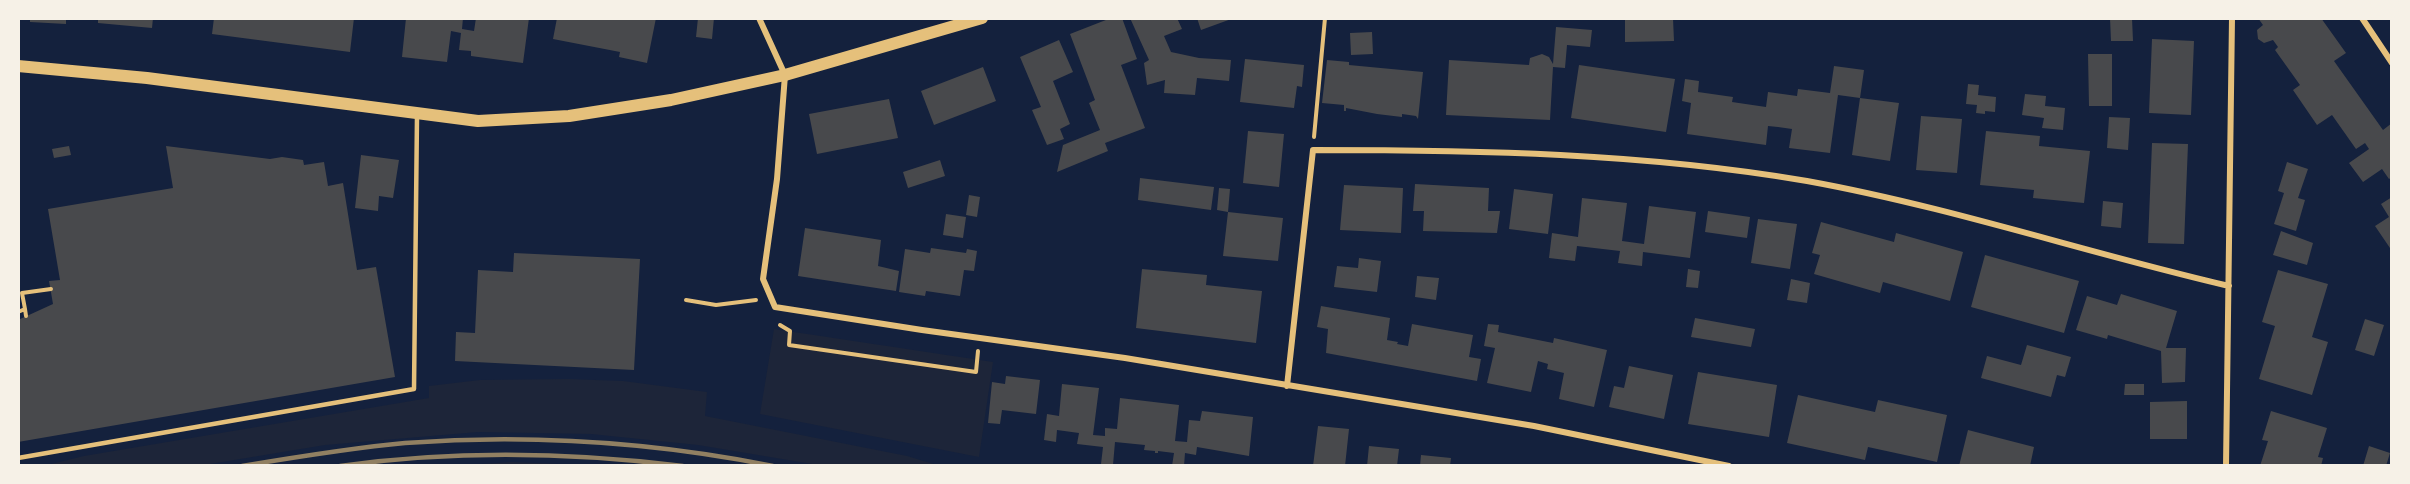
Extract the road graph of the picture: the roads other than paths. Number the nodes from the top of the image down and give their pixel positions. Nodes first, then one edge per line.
1 (759, 18) edge
2 (982, 18) edge
3 (2232, 18) edge
4 (2362, 18) edge
5 (2392, 63) edge
6 (18, 66) edge
7 (785, 75) junction
8 (417, 113) junction
9 (2229, 286) junction
10 (1287, 386) junction
11 (18, 458) edge
12 (1729, 466) edge
13 (2226, 466) edge

1 - 7 street
2 - 7 main road
3 - 9 street
4 - 5 street
6 - 8 main road
7 - 8 main road
7 - 10 street
8 - 11 lane
9 - 10 street
9 - 13 street
10 - 12 street

